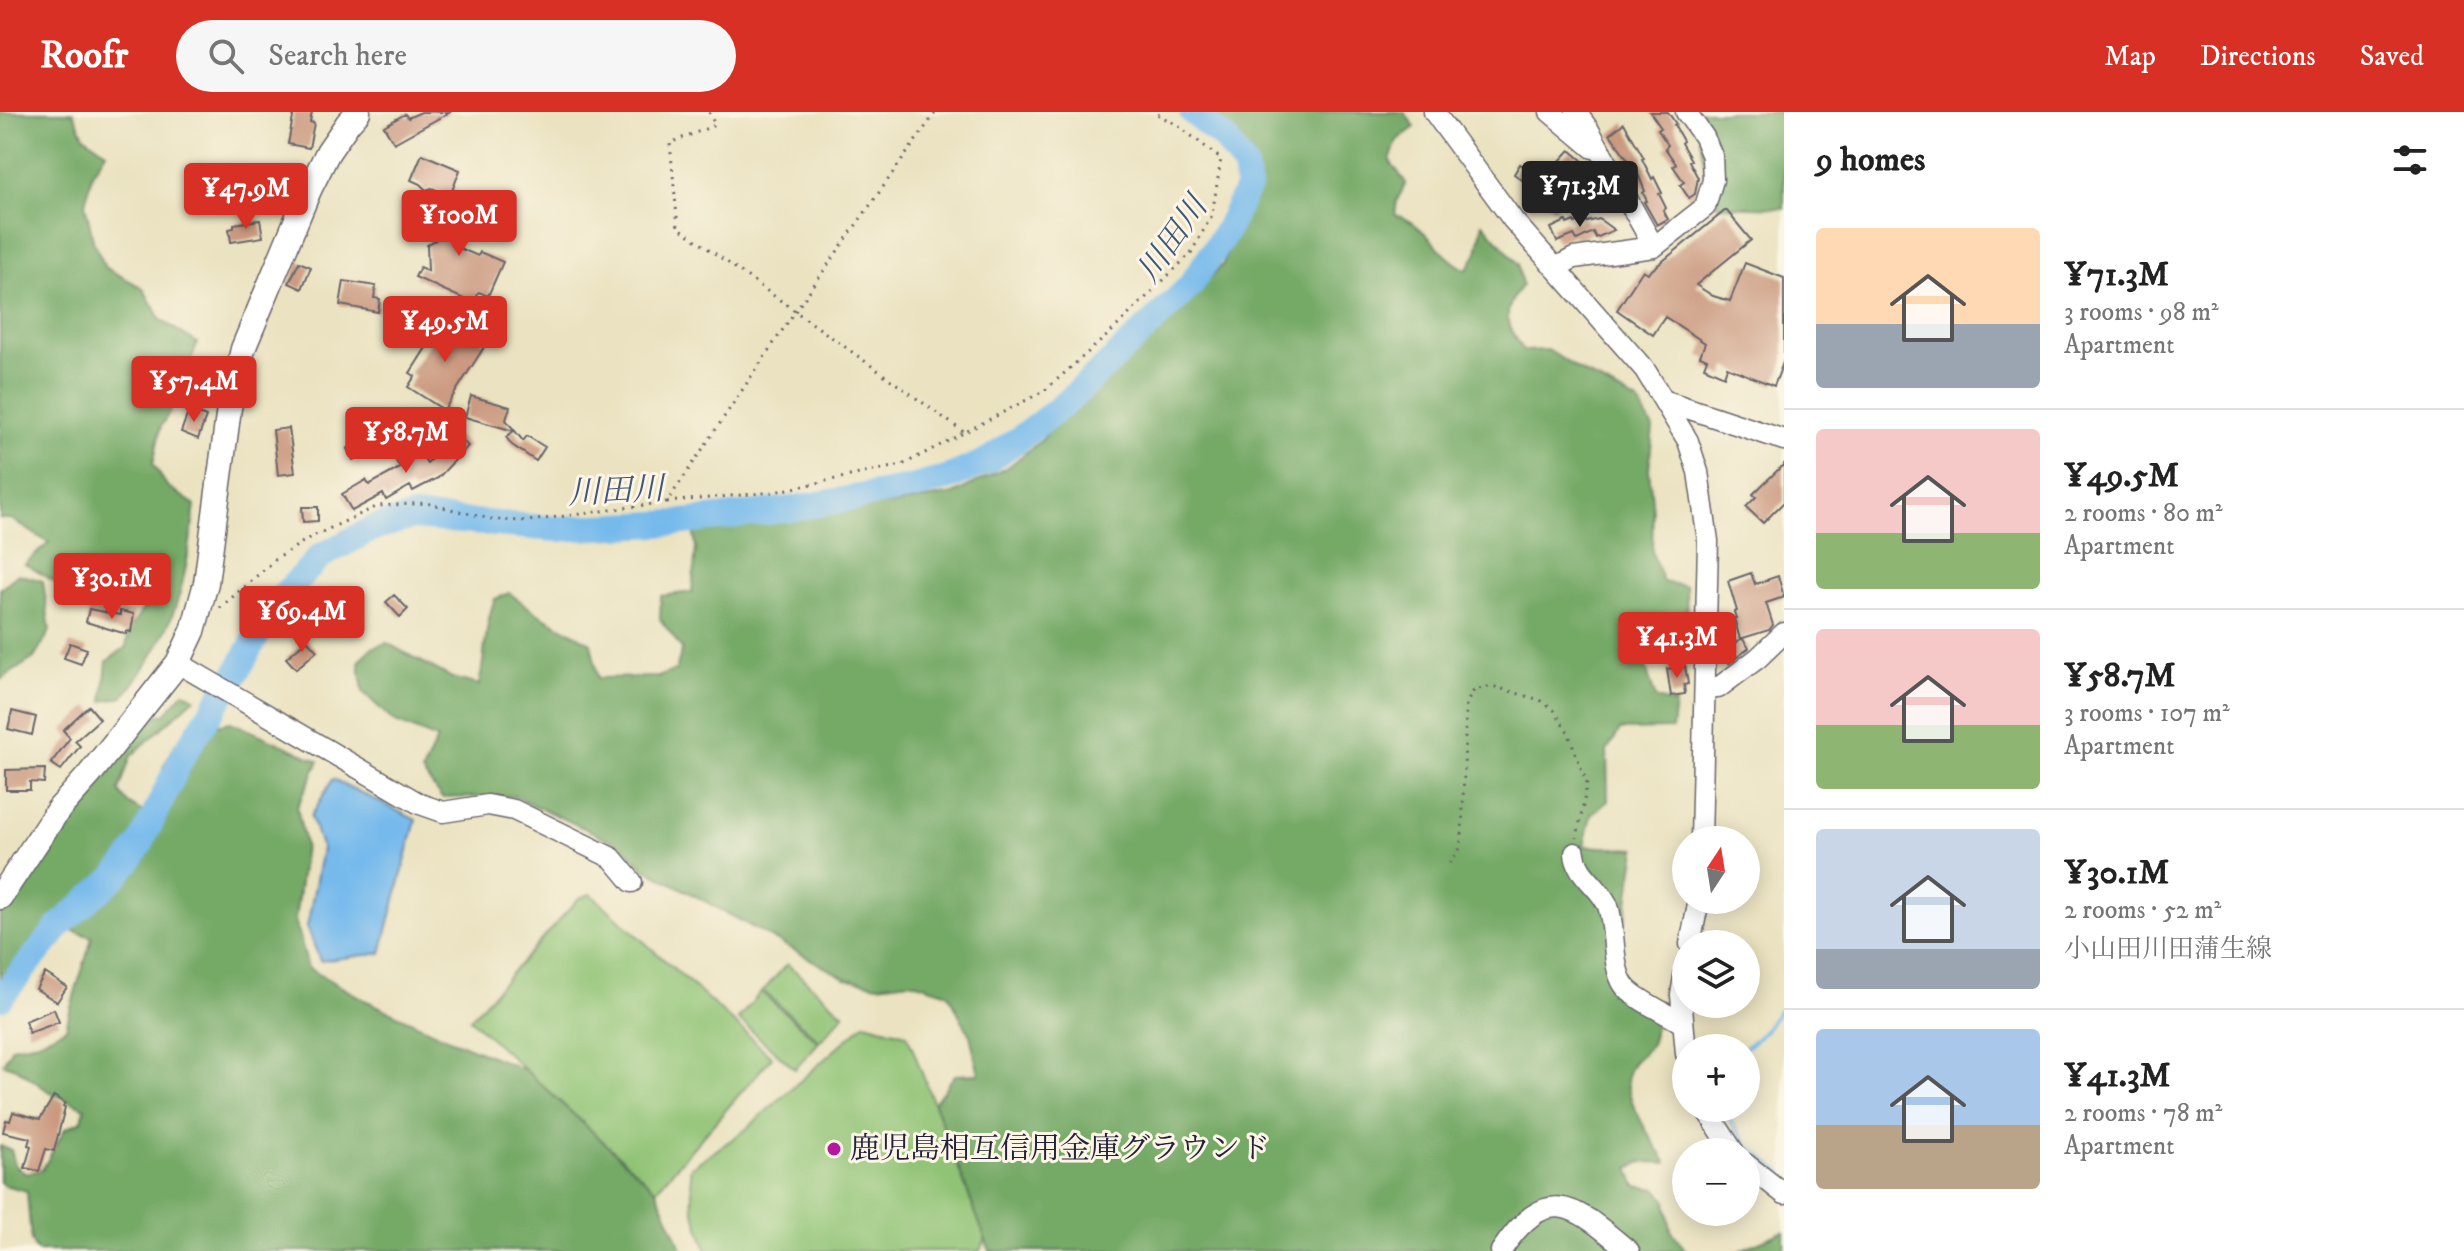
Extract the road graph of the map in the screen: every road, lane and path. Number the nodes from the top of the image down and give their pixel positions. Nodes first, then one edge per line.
1 (709, 112) edge
2 (936, 112) edge
3 (1154, 112) edge
4 (1434, 112) edge
5 (1550, 112) edge
6 (1576, 112) edge
7 (1686, 112) edge
8 (349, 116) edge
9 (1604, 158) junction
10 (1654, 247) junction
11 (1555, 268) junction
12 (796, 310) junction
13 (1666, 401) junction
14 (965, 433) junction
15 (1784, 440) edge
16 (667, 502) junction
17 (217, 611) dead end
18 (1784, 633) edge
19 (185, 666) junction
20 (1705, 688) junction
21 (1701, 826) edge
22 (1575, 853) joint
23 (1449, 863) dead end
24 (632, 882) dead end
25 (0, 897) edge
26 (1682, 1018) edge
27 (1682, 1023) junction
28 (1683, 1034) edge
29 (1760, 1175) edge
30 (1784, 1194) edge
31 (1501, 1251) edge
32 (1629, 1251) edge

1 - 12 path
2 - 12 path
3 - 14 path
4 - 11 street
5 - 9 street
6 - 9 street
7 - 10 street
8 - 19 main road
9 - 10 street
10 - 11 street
11 - 13 street
12 - 14 path
12 - 16 path
13 - 15 street
13 - 20 street
14 - 16 path
16 - 17 path
18 - 20 street
19 - 24 street
19 - 25 main road
20 - 21 street
22 - 23 path
22 - 27 street
26 - 27 street
27 - 28 street
29 - 30 street
31 - 32 street

